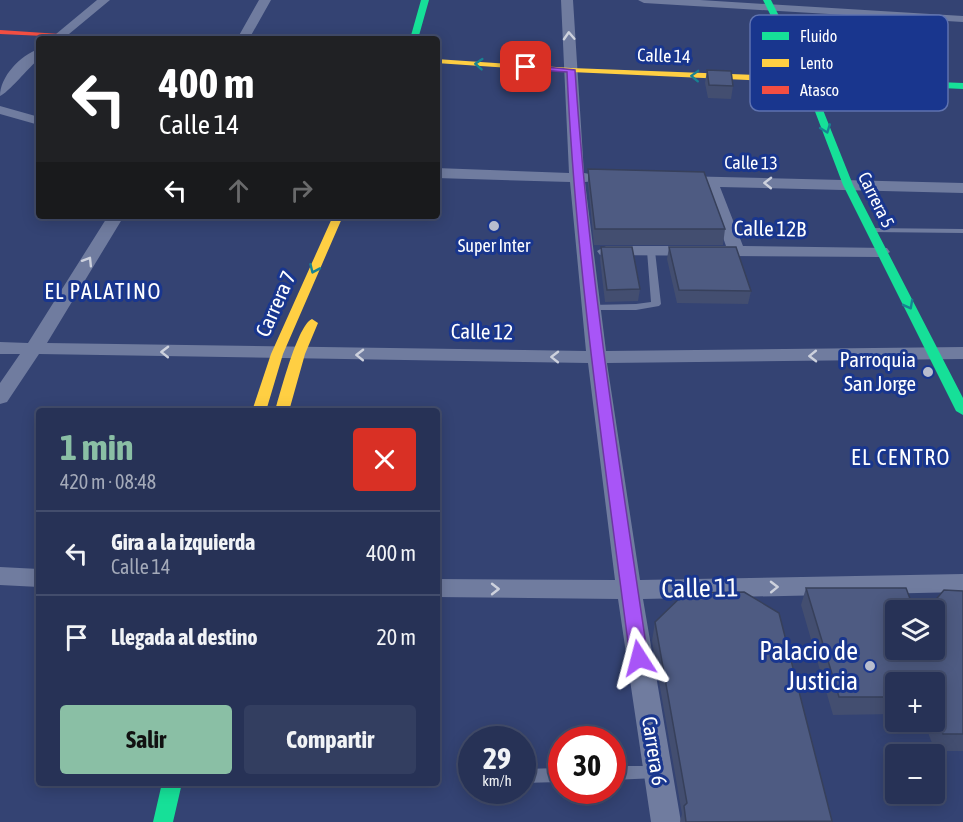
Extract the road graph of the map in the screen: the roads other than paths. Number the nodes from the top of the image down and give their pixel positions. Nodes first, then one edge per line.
1 (104, 0) edge
2 (266, 0) edge
3 (425, 0) edge
4 (567, 0) edge
5 (644, 0) edge
6 (768, 4) edge
7 (911, 15) edge
8 (948, 18) edge
9 (963, 19) edge
10 (0, 32) edge
11 (38, 36) edge
12 (59, 36) edge
13 (245, 36) edge
14 (415, 36) edge
15 (36, 55) edge
16 (440, 61) edge
17 (571, 70) junction
18 (750, 78) edge
19 (948, 85) edge
20 (963, 86) edge
21 (0, 92) edge
22 (819, 111) edge
23 (1, 112) edge
24 (36, 121) edge
25 (440, 173) edge
26 (577, 178) junction
27 (610, 179) edge
28 (666, 181) edge
29 (711, 182) junction
30 (848, 185) junction
31 (963, 189) edge
32 (114, 219) edge
33 (337, 219) edge
34 (871, 230) junction
35 (963, 231) edge
36 (651, 251) junction
37 (736, 251) junction
38 (586, 252) junction
39 (881, 252) junction
40 (590, 308) junction
41 (318, 312) dead end
42 (0, 348) edge
43 (34, 348) junction
44 (935, 353) junction
45 (963, 353) edge
46 (277, 354) junction
47 (299, 354) junction
48 (597, 357) junction
49 (0, 398) edge
50 (260, 408) edge
51 (283, 408) edge
52 (963, 411) edge
53 (0, 576) edge
54 (36, 578) edge
55 (963, 583) edge
56 (440, 588) edge
57 (629, 590) junction
58 (657, 772) junction
59 (626, 773) edge
60 (171, 786) edge
61 (163, 822) edge
62 (666, 822) edge

1 - 12 street
2 - 13 street
3 - 14 main road
17 -> 4 street, Carrera 6
5 - 6 street
6 - 7 street
8 - 9 street
10 - 11 main road
15 - 21 street
17 -> 16 main road, Calle 14
18 -> 17 main road, Calle 14
17 - 26 street, Carrera 6
19 - 20 main road, Calle 14
22 -> 30 main road, Carrera 5
23 - 24 street
25 - 26 street
26 - 27 street
26 - 38 street, Carrera 6
28 - 29 street, Calle 13
30 -> 29 street, Calle 13
29 - 37 street
30 - 31 street, Calle 13
30 - 34 main road, Carrera 5
43 -> 32 street
33 -> 46 main road, Carrera 7
34 - 35 lane
34 - 39 main road, Carrera 5
36 - 37 street, Calle 12B
36 - 38 street, Calle 12B
36 - 40 lane
37 - 39 street, Calle 12B
38 - 40 street, Carrera 6
39 -> 44 main road, Carrera 5
40 - 48 street, Carrera 6
41 - 47 main road, Carrera 7
42 - 43 street, Calle 12
46 -> 43 street, Calle 12
43 - 49 street
44 - 45 street, Calle 12
44 -> 48 street, Calle 12
44 - 52 main road, Carrera 5
46 - 47 street, Calle 12
46 - 50 main road, Carrera 7
48 -> 47 street, Calle 12
47 - 51 main road, Carrera 7
48 - 57 street, Carrera 6
53 - 54 street
57 -> 55 street, Calle 11
56 -> 57 street, Calle 11
57 - 58 street, Carrera 6
58 - 59 lane
58 - 62 street, Carrera 6
60 - 61 main road

